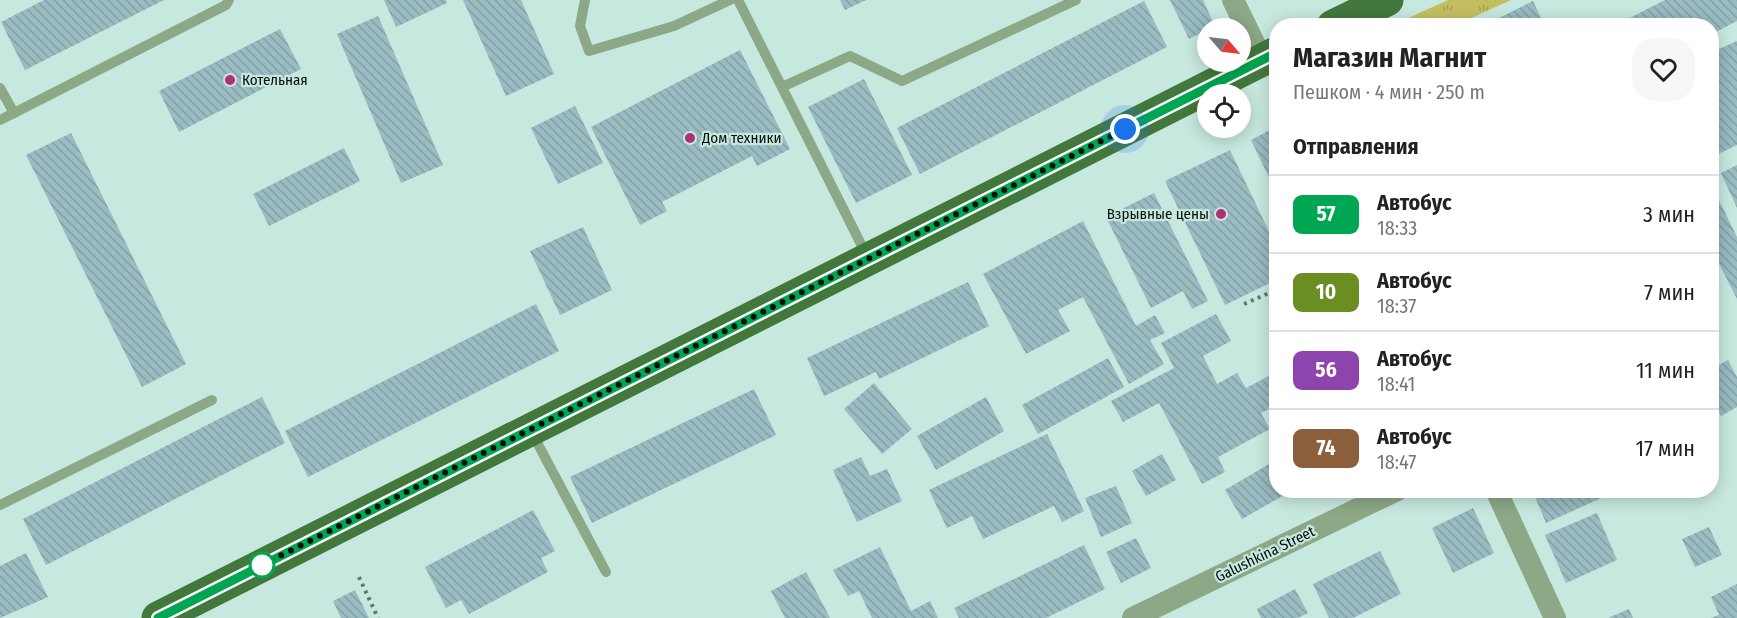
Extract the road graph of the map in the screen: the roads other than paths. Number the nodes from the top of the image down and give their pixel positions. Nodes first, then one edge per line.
1 (229, 0) edge
2 (585, 0) edge
3 (730, 0) edge
4 (738, 0) edge
5 (1076, 0) edge
6 (1233, 0) edge
7 (1387, 0) edge
8 (1350, 18) edge
9 (1269, 56) edge
10 (782, 87) junction
11 (0, 88) edge
12 (14, 113) junction
13 (0, 120) edge
14 (868, 259) junction
15 (212, 400) dead end
16 (530, 430) junction
17 (1380, 498) edge
18 (1500, 498) edge
19 (0, 505) edge
20 (606, 572) dead end
21 (158, 618) edge
22 (1133, 618) edge
23 (1555, 618) edge

1 - 12 lane
2 - 3 lane
4 - 10 lane
5 - 10 lane
6 - 9 street
7 - 8 main road
9 - 14 main road
10 - 14 lane
11 - 12 lane
12 - 13 lane
14 - 16 main road
15 - 19 lane
16 - 20 lane
16 - 21 main road
17 - 22 street, Galushkina Street
18 - 23 street

